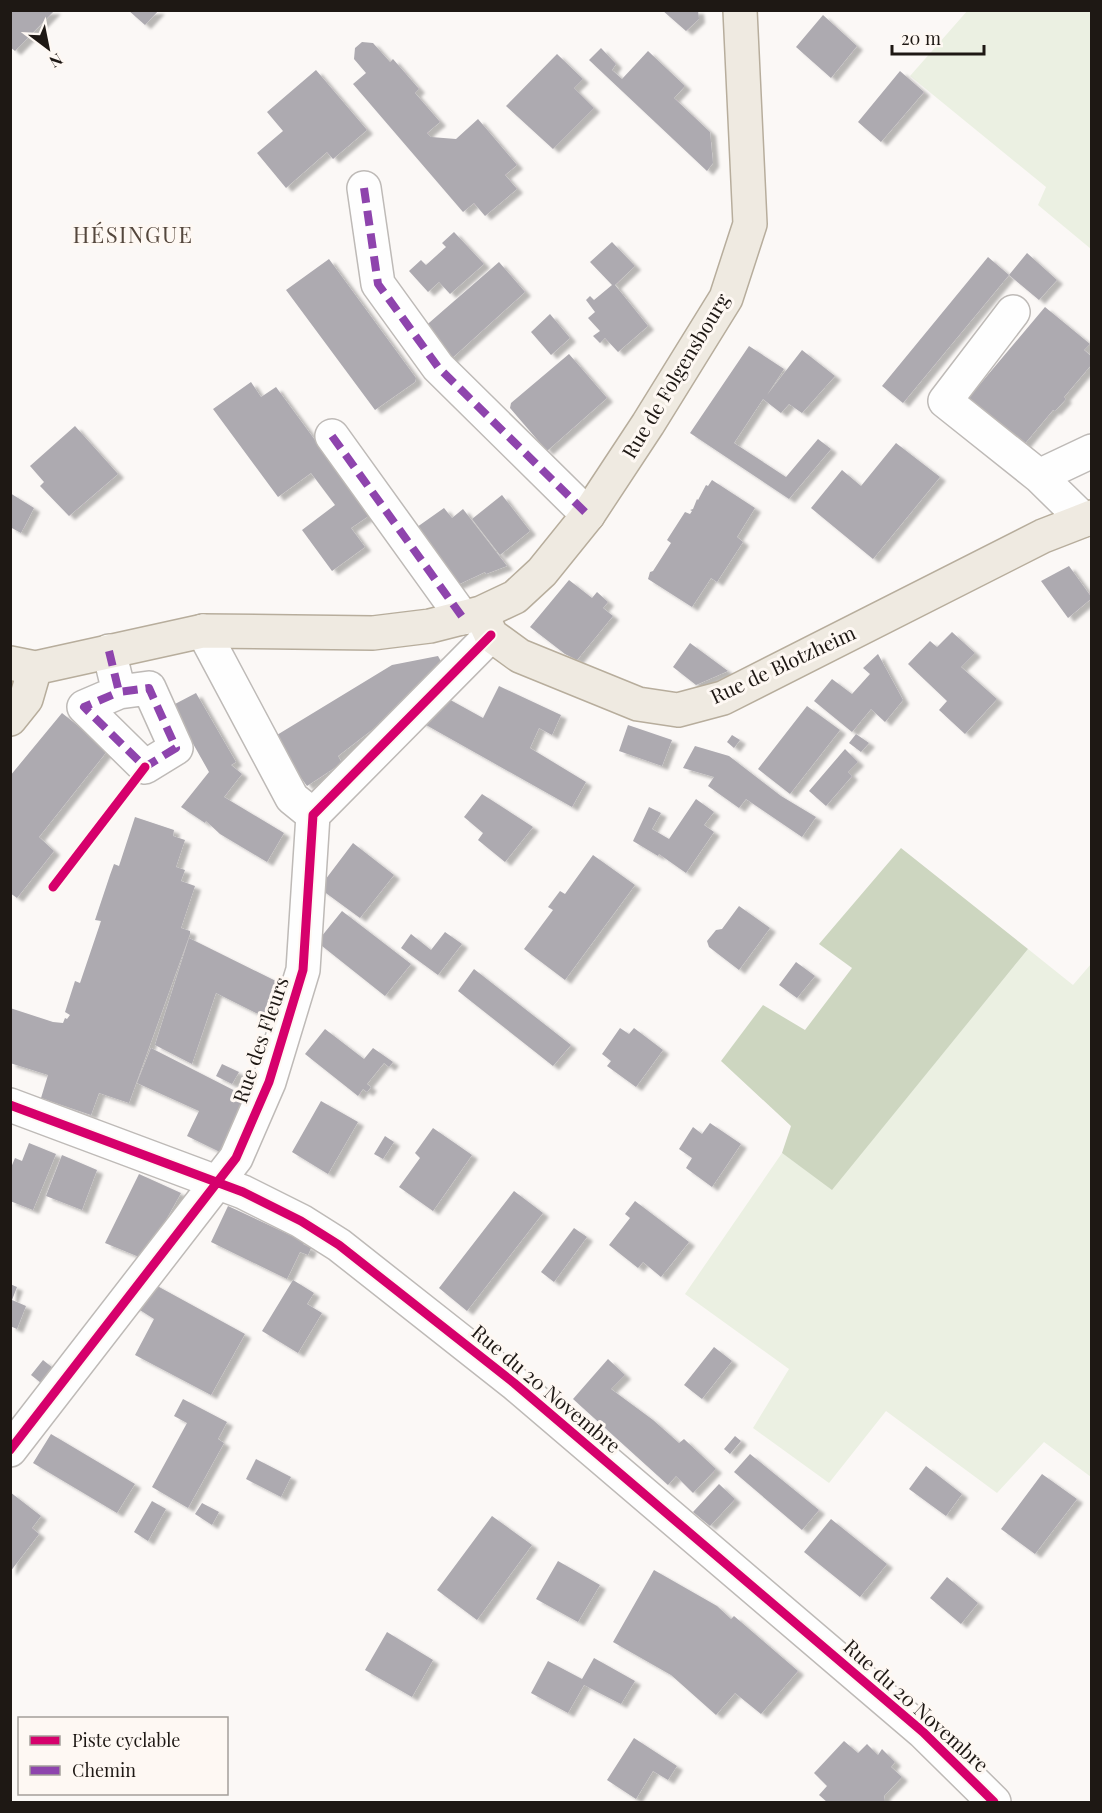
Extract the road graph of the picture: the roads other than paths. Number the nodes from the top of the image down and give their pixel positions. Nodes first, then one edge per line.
1 (740, 10) edge
2 (364, 188) dead end
3 (1013, 312) dead end
4 (332, 436) dead end
5 (1092, 451) edge
6 (1039, 476) junction
7 (588, 515) junction
8 (1088, 519) edge
9 (478, 622) junction
10 (202, 631) junction
11 (109, 651) junction
12 (23, 665) edge
13 (118, 692) dead end
14 (10, 719) edge
15 (313, 815) junction
16 (10, 1105) edge
17 (217, 1182) junction
18 (10, 1450) edge
19 (994, 1803) edge

1 - 7 main road, Rue de Folgensbourg
2 - 7 street
3 - 6 street
4 - 9 street
5 - 6 street
6 - 8 street
7 - 9 main road, Rue de Folgensbourg
8 - 9 main road, Rue de Blotzheim
9 - 10 main road, Rue de Folgensbourg
9 - 15 street
10 - 11 main road, Rue de Folgensbourg
10 - 15 street
11 - 12 main road, Rue de Folgensbourg
11 - 13 street
12 - 14 main road
15 - 17 street, Rue des Fleurs
16 - 17 street, Rue du 20 Novembre
17 - 18 street, Rue des Fleurs
17 - 19 street, Rue du 20 Novembre

